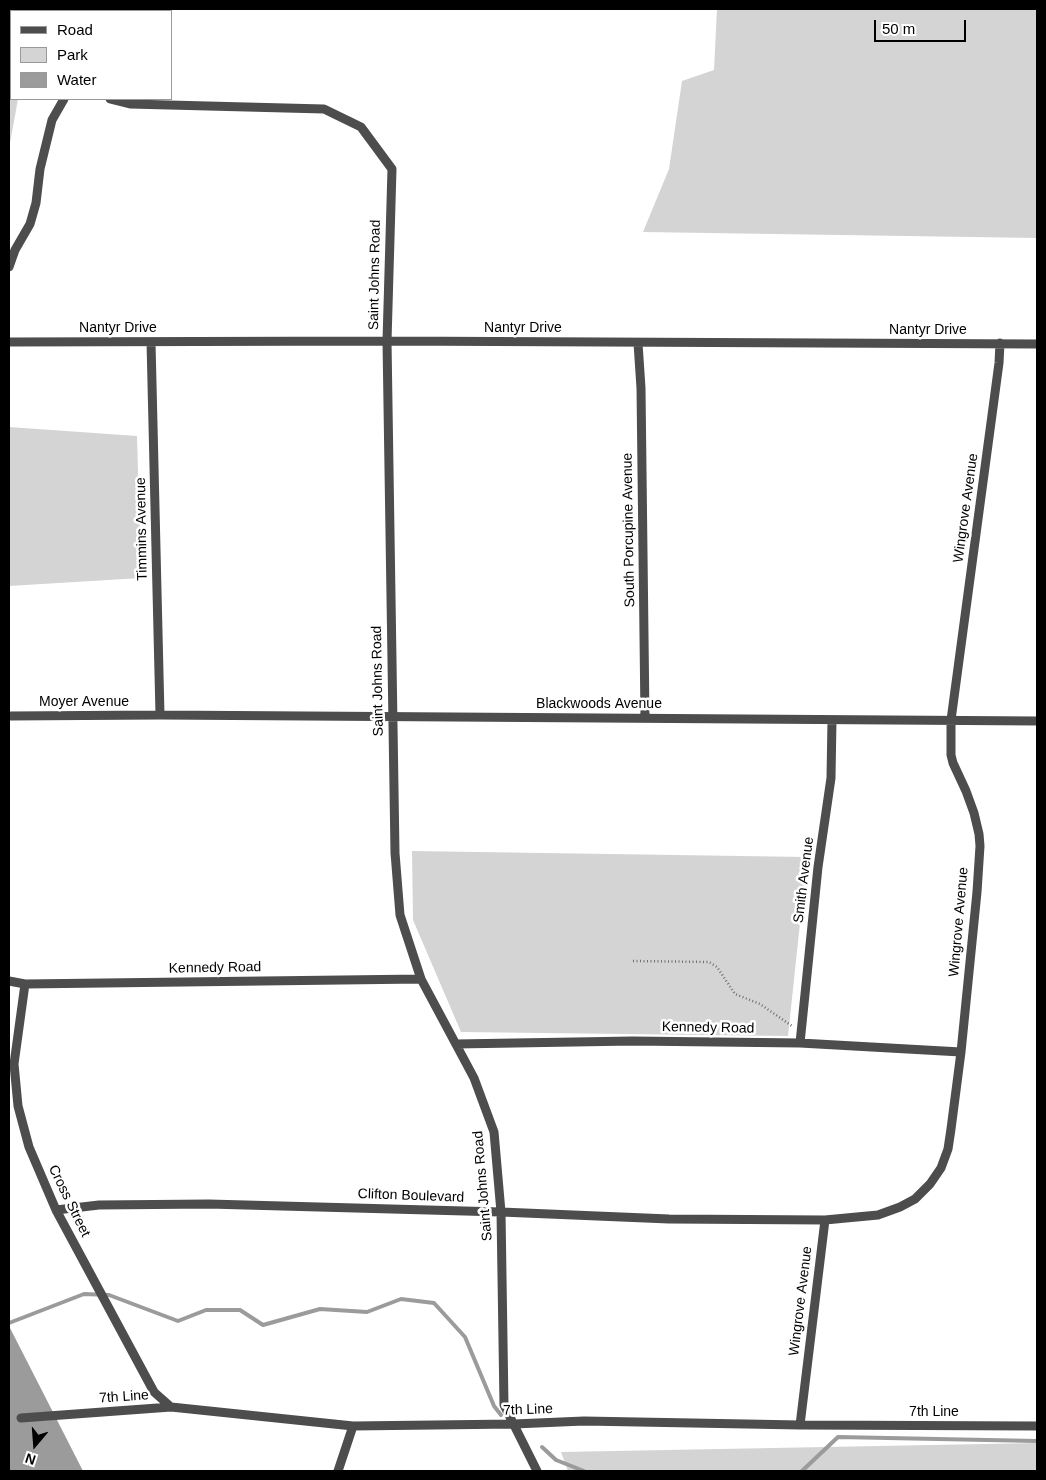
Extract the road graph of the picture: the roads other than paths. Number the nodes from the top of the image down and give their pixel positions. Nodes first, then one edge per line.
1 (63, 100) edge
2 (114, 100) edge
3 (9, 267) edge
4 (387, 341) junction
5 (9, 342) edge
6 (151, 342) junction
7 (638, 343) junction
8 (1000, 343) junction
9 (1037, 344) edge
10 (160, 715) junction
11 (9, 716) edge
12 (392, 717) junction
13 (645, 718) junction
14 (832, 720) junction
15 (951, 720) junction
16 (1037, 720) edge
17 (421, 979) junction
18 (9, 981) edge
19 (25, 984) junction
20 (456, 1044) junction
21 (800, 1044) junction
22 (960, 1052) junction
23 (56, 1210) junction
24 (502, 1212) junction
25 (824, 1220) junction
26 (171, 1407) junction
27 (21, 1418) dead end
28 (514, 1424) junction
29 (800, 1425) junction
30 (353, 1426) junction
31 (1037, 1426) edge
32 (338, 1471) edge
33 (537, 1471) edge

1 - 3 street
2 - 4 street, Saint Johns Road
4 - 6 street, Nantyr Drive
4 - 7 street, Nantyr Drive
4 - 12 street, Saint Johns Road
5 - 6 street, Nantyr Drive
6 - 10 street, Timmins Avenue
7 - 8 street, Nantyr Drive
7 - 13 street, South Porcupine Avenue
8 - 9 street, Nantyr Drive
8 - 15 street, Wingrove Avenue
10 - 11 street, Moyer Avenue
10 - 12 street, Blackwoods Avenue
12 - 13 street, Blackwoods Avenue
12 - 17 street, Saint Johns Road
13 - 14 street, Blackwoods Avenue
14 - 15 street, Blackwoods Avenue
14 - 21 street, Smith Avenue
15 - 16 street, Blackwoods Avenue
15 - 22 street, Wingrove Avenue
17 - 19 street, Kennedy Road
17 - 20 street, Saint Johns Road
18 - 19 street, Kennedy Road
19 - 23 street, Cross Street
20 - 21 street, Kennedy Road
20 - 24 street, Saint Johns Road
21 - 22 street, Kennedy Road
22 - 25 street, Wingrove Avenue
23 - 24 street, Clifton Boulevard
23 - 26 street, Cross Street
24 - 25 street, Clifton Boulevard
24 - 28 street, Saint Johns Road
25 - 29 street, Wingrove Avenue
26 - 27 street, 7th Line
26 - 30 street, 7th Line
28 - 29 street, 7th Line
28 - 30 street, 7th Line
28 - 33 street, Saint Johns Road
29 - 31 street, 7th Line
30 - 32 street

